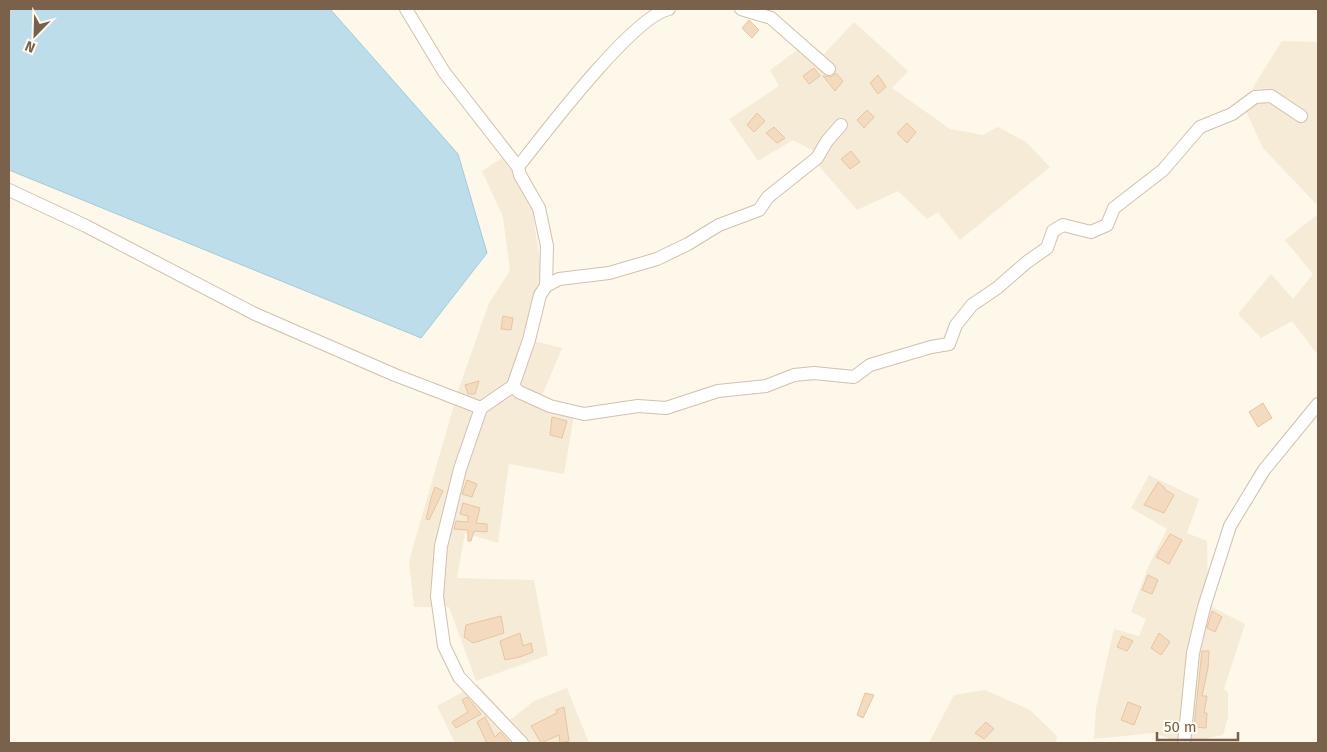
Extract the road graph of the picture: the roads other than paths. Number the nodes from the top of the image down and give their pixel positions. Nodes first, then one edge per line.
1 (406, 9) edge
2 (669, 9) edge
3 (741, 9) edge
4 (829, 69) dead end
5 (1301, 116) dead end
6 (841, 125) dead end
7 (518, 167) junction
8 (9, 190) edge
9 (546, 286) junction
10 (513, 386) junction
11 (1318, 404) edge
12 (481, 408) junction
13 (522, 743) edge
14 (1184, 743) edge

1 - 7 street
2 - 7 street
3 - 4 street
5 - 10 street
6 - 9 street
7 - 9 street
8 - 12 street
9 - 10 street
10 - 12 street
11 - 14 street
12 - 13 street

